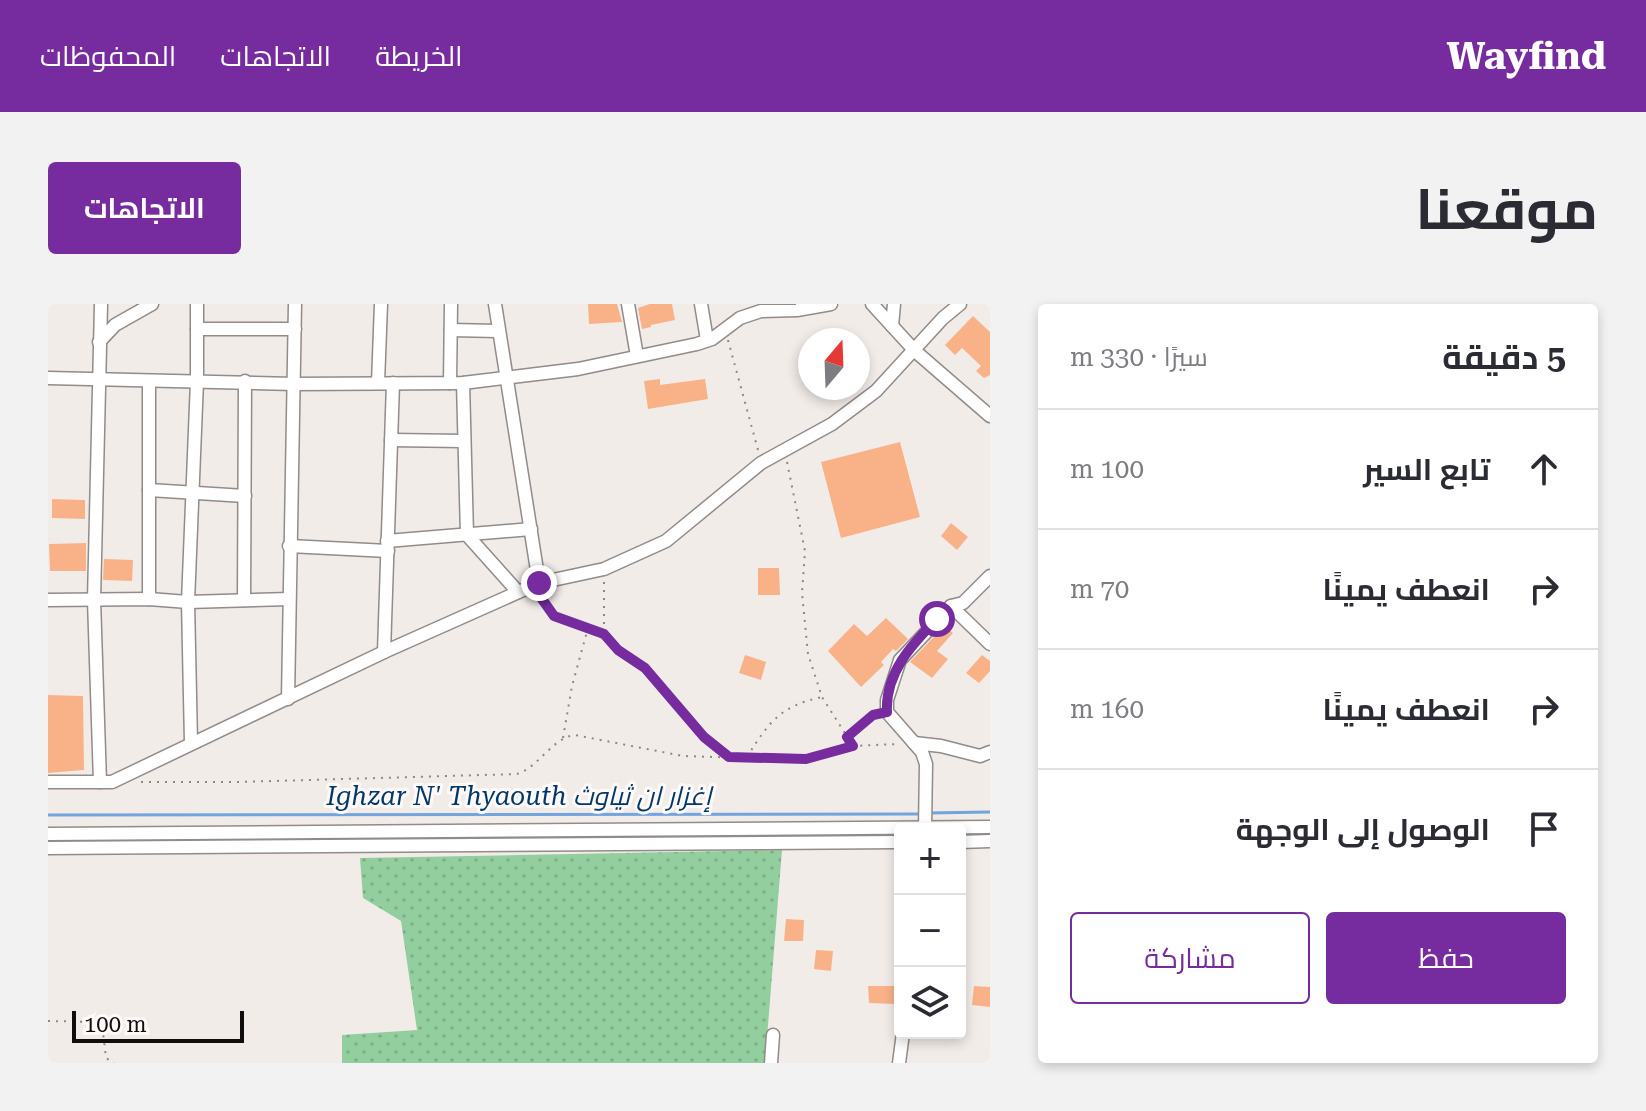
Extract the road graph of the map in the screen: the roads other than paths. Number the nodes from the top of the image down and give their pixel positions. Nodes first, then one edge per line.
1 (101, 304) edge
2 (152, 304) edge
3 (197, 304) edge
4 (295, 304) edge
5 (381, 304) edge
6 (451, 304) edge
7 (495, 304) edge
8 (628, 304) edge
9 (701, 304) edge
10 (831, 304) edge
11 (872, 304) edge
12 (894, 304) edge
13 (942, 304) edge
14 (960, 304) edge
15 (943, 318) junction
16 (892, 326) junction
17 (197, 329) junction
18 (295, 329) junction
19 (451, 330) junction
20 (498, 331) junction
21 (707, 340) junction
22 (99, 342) junction
23 (915, 351) junction
24 (637, 356) junction
25 (48, 378) edge
26 (507, 379) junction
27 (97, 380) junction
28 (149, 381) junction
29 (197, 381) junction
30 (245, 381) junction
31 (378, 383) junction
32 (393, 383) junction
33 (456, 383) junction
34 (294, 384) junction
35 (990, 416) edge
36 (391, 440) junction
37 (463, 441) junction
38 (149, 490) junction
39 (193, 493) junction
40 (245, 496) junction
41 (531, 529) junction
42 (467, 535) junction
43 (289, 546) junction
44 (388, 546) junction
45 (990, 576) edge
46 (539, 583) junction
47 (518, 592) junction
48 (149, 599) junction
49 (289, 599) junction
50 (48, 600) edge
51 (94, 600) junction
52 (244, 600) junction
53 (188, 602) junction
54 (951, 606) junction
55 (990, 644) edge
56 (384, 652) junction
57 (288, 699) junction
58 (191, 743) junction
59 (914, 743) junction
60 (990, 752) edge
61 (48, 782) edge
62 (106, 782) junction
63 (925, 823) edge
64 (894, 825) edge
65 (966, 826) edge
66 (990, 827) edge
67 (48, 834) edge
68 (990, 841) edge
69 (894, 842) edge
70 (966, 842) edge
71 (48, 848) edge
72 (773, 1035) dead end
73 (902, 1039) edge
74 (771, 1063) edge
75 (899, 1063) edge

1 - 22 street
2 - 22 street
3 - 17 street
4 - 18 street
5 - 31 street
6 - 19 street
7 - 20 street
8 - 24 street
9 - 21 street
10 - 21 street
11 - 16 street
12 - 16 street
13 - 15 street
14 - 15 street
15 - 23 street
16 - 23 street
17 - 18 street
17 - 29 street
18 - 34 street
19 - 20 street
19 - 33 street
20 - 26 street
21 - 24 street
22 - 27 street
23 - 35 street
23 - 46 street
24 - 26 street
25 - 27 street
26 - 33 street
26 - 41 street
27 - 28 street
27 - 51 street
28 - 29 street
28 - 38 street
29 - 30 street
29 - 39 street
30 - 34 street
30 - 40 street
31 - 32 street
31 - 34 street
32 - 33 street
32 - 36 street
33 - 37 street
34 - 43 street
36 - 37 street
36 - 44 street
37 - 42 street
38 - 39 street
38 - 48 street
39 - 40 street
39 - 53 street
40 - 52 street
41 - 42 street
41 - 46 street
42 - 44 street
42 - 47 street
43 - 44 street
43 - 49 street
44 - 56 street
45 - 54 street
46 - 47 street
47 - 56 street
48 - 51 street
48 - 53 street
49 - 52 street
49 - 57 street
50 - 51 street
51 - 62 street
52 - 53 street
53 - 58 street
54 - 55 street
54 - 59 street
56 - 57 street
57 - 58 street
58 - 62 street
59 - 60 street
59 - 63 street
61 - 62 street
64 - 67 street
65 - 66 street
68 - 70 street
69 - 71 street
72 - 74 street
73 - 75 street

